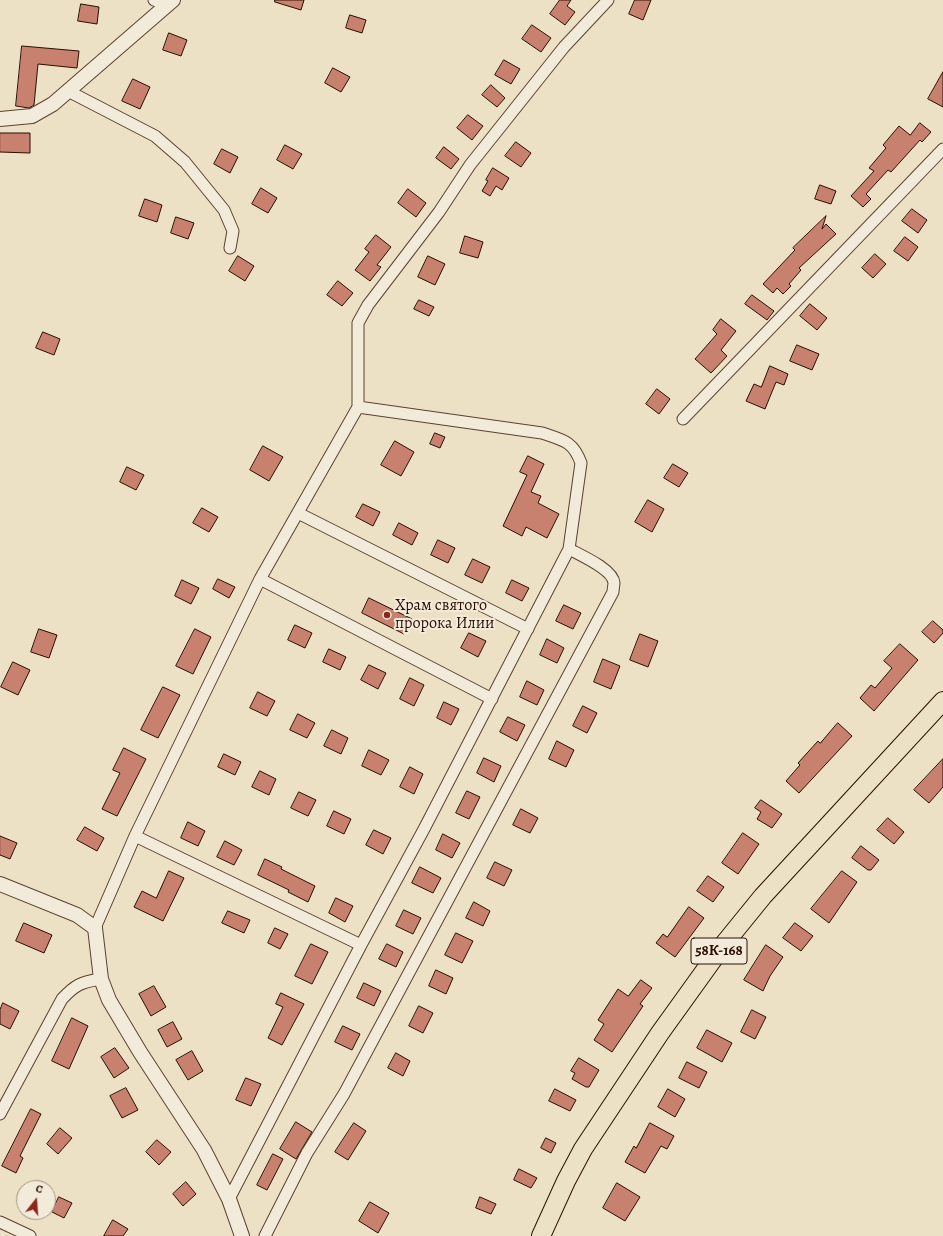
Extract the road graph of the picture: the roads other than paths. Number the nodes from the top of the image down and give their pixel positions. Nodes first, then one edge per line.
1 (154, 0) edge
2 (608, 0) edge
3 (170, 3) edge
4 (68, 91) junction
5 (0, 119) edge
6 (943, 149) edge
7 (230, 248) dead end
8 (358, 407) junction
9 (683, 419) dead end
10 (298, 513) junction
11 (568, 549) junction
12 (260, 579) junction
13 (528, 629) junction
14 (492, 699) junction
15 (943, 701) edge
16 (135, 836) junction
17 (0, 884) edge
18 (95, 928) junction
19 (361, 945) junction
20 (101, 979) junction
21 (0, 1114) edge
22 (230, 1199) junction
23 (0, 1222) edge
24 (30, 1236) edge
25 (242, 1236) edge
26 (265, 1236) edge
27 (541, 1236) edge

1 - 3 street
2 - 8 street
3 - 4 street
4 - 5 street
4 - 7 street
6 - 9 street
8 - 10 street
8 - 11 street
10 - 12 street
10 - 13 street
11 - 13 street
11 - 26 street
12 - 14 street
12 - 16 street
13 - 14 street
14 - 19 street
15 - 27 main road, 58К-168
16 - 18 street
16 - 19 street
17 - 18 street
18 - 20 street
19 - 22 street
20 - 21 street
20 - 22 street
22 - 25 street
23 - 24 street

